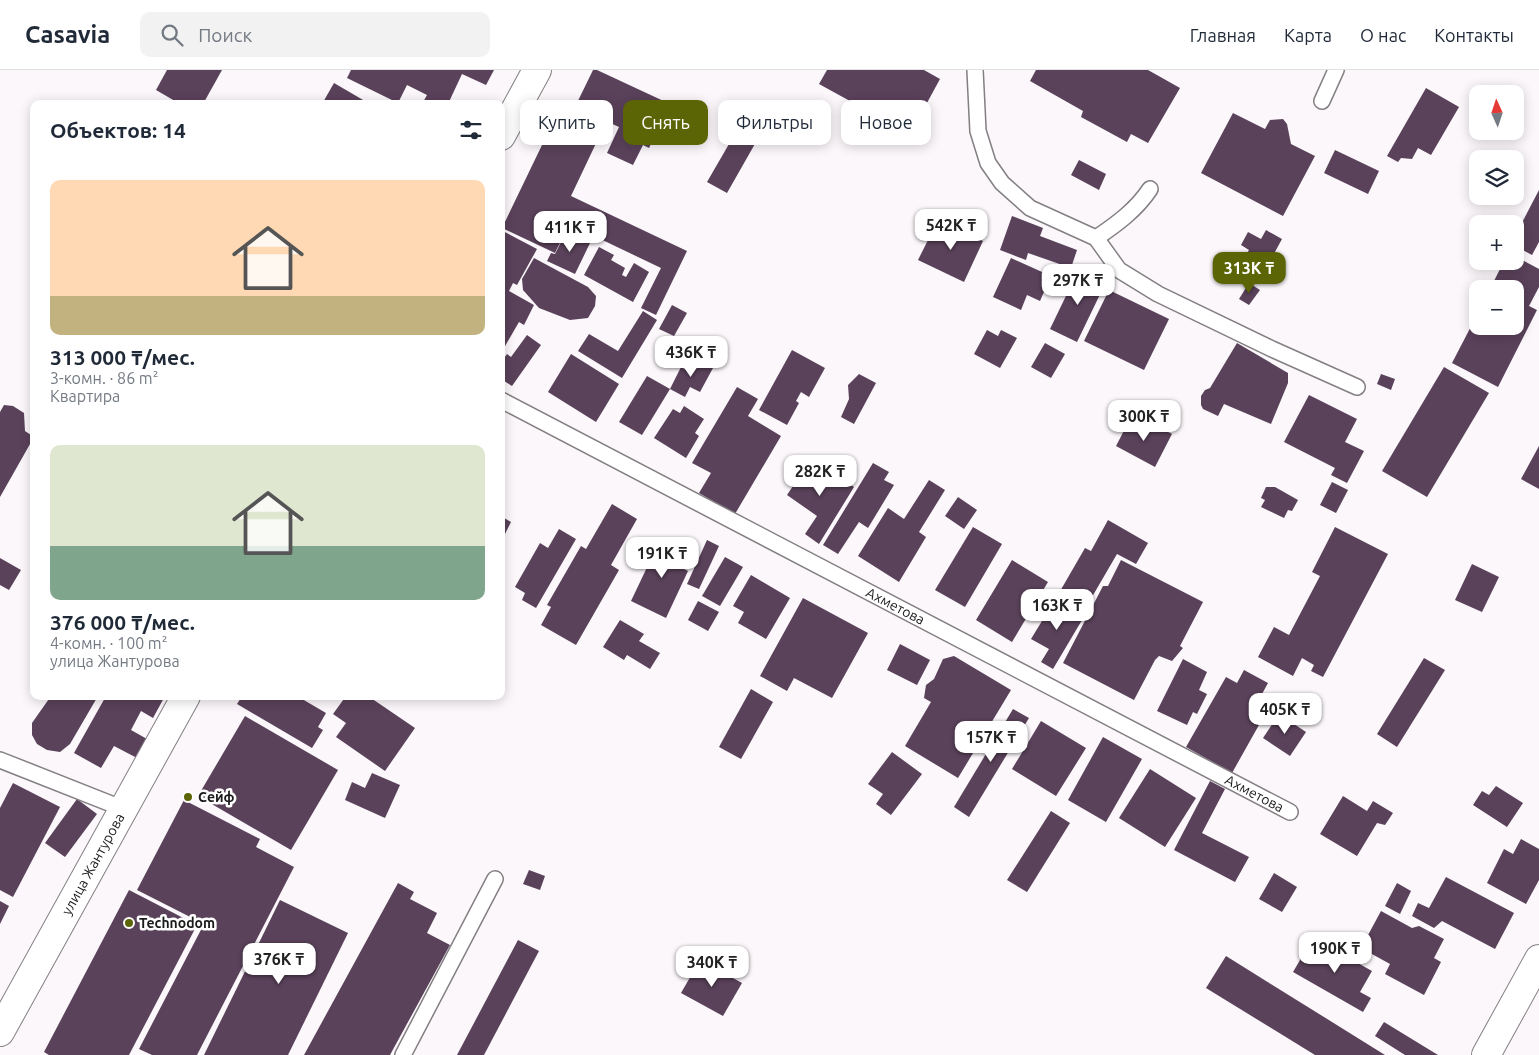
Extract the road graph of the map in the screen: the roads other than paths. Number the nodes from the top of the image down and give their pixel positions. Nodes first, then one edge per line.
1 (537, 70) edge
2 (975, 70) edge
3 (1336, 70) edge
4 (1322, 101) dead end
5 (505, 129) edge
6 (1150, 189) dead end
7 (1096, 238) junction
8 (1356, 387) dead end
9 (505, 402) edge
10 (184, 700) edge
11 (0, 760) edge
12 (124, 809) junction
13 (1290, 812) dead end
14 (495, 879) dead end
15 (1539, 959) edge
16 (0, 1032) edge
17 (403, 1055) edge
18 (1486, 1055) edge

1 - 5 street
2 - 7 lane
3 - 4 lane
6 - 7 lane
7 - 8 lane
9 - 13 lane, Ахметова
10 - 12 street, улица Жантурова
11 - 12 lane
12 - 16 street, улица Жантурова
14 - 17 lane
15 - 18 street

